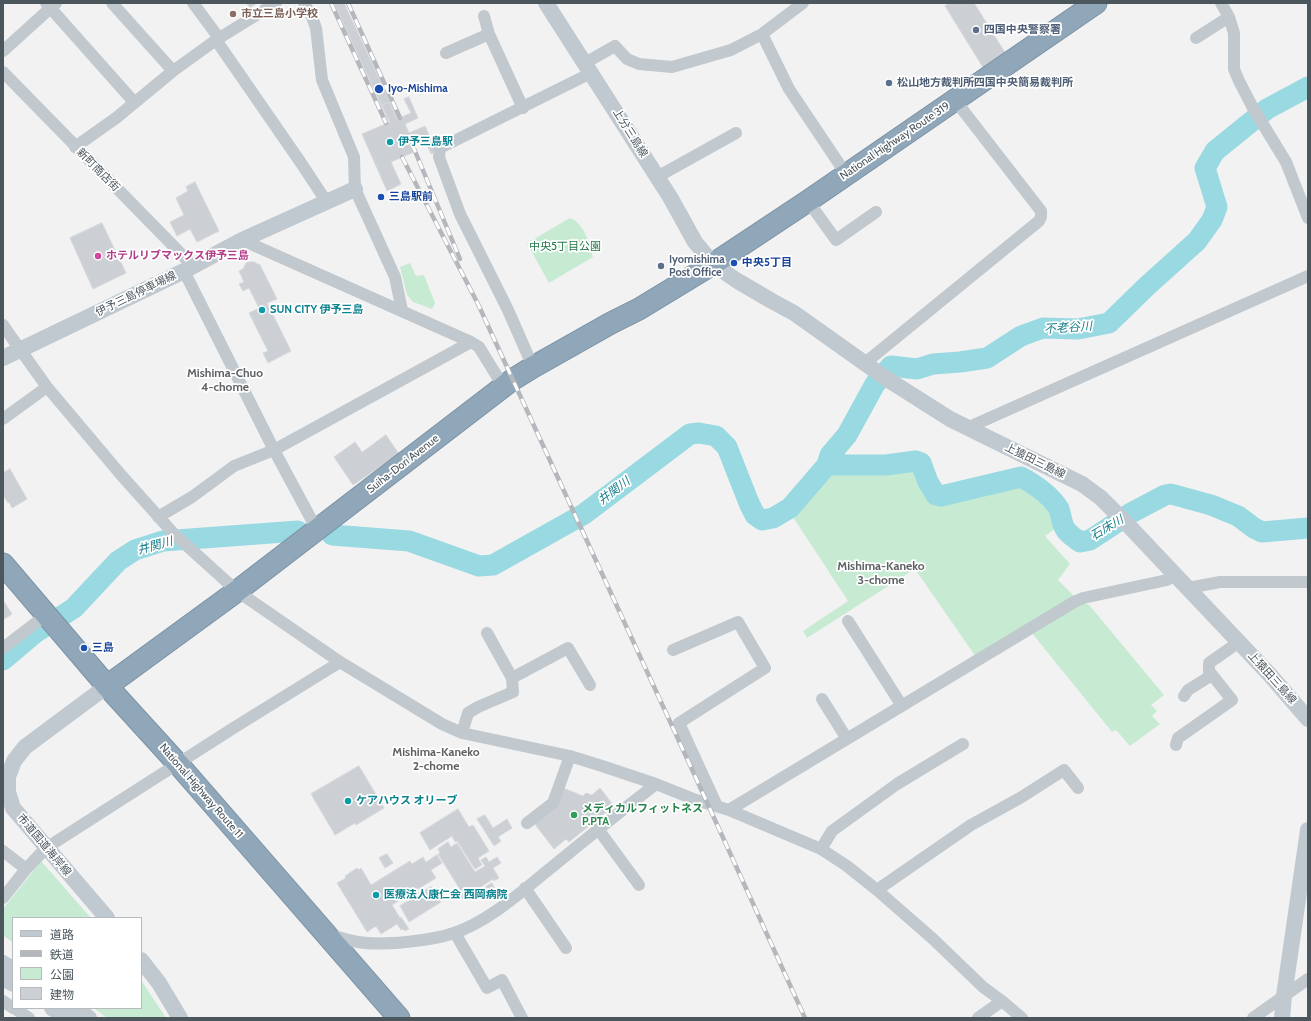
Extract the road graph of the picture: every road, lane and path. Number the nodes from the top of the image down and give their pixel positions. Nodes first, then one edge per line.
1 (112, 3) edge
2 (192, 3) edge
3 (276, 3) edge
4 (304, 3) edge
5 (546, 3) edge
6 (804, 3) edge
7 (1096, 3) edge
8 (1221, 3) edge
9 (51, 5) edge
10 (484, 16) dead end
11 (1229, 17) junction
12 (489, 34) junction
13 (762, 34) junction
14 (1196, 38) dead end
15 (218, 39) junction
16 (3, 51) edge
17 (446, 52) dead end
18 (588, 68) junction
19 (173, 70) junction
20 (3, 72) edge
21 (955, 100) junction
22 (134, 102) junction
23 (523, 108) junction
24 (736, 133) dead end
25 (75, 147) junction
26 (846, 174) junction
27 (657, 177) junction
28 (354, 189) junction
29 (808, 200) junction
30 (326, 201) junction
31 (876, 212) dead end
32 (1308, 218) edge
33 (242, 240) junction
34 (713, 264) junction
35 (188, 269) junction
36 (1308, 276) edge
37 (402, 310) junction
38 (3, 325) edge
39 (471, 342) junction
40 (20, 349) junction
41 (3, 358) edge
42 (533, 367) junction
43 (876, 371) junction
44 (502, 386) junction
45 (47, 387) junction
46 (3, 419) edge
47 (967, 428) junction
48 (274, 450) junction
49 (158, 517) junction
50 (317, 530) junction
51 (3, 564) edge
52 (1174, 574) junction
53 (1308, 582) edge
54 (1188, 588) junction
55 (237, 591) junction
56 (848, 621) dead end
57 (52, 622) junction
58 (487, 633) dead end
59 (1239, 642) junction
60 (3, 648) edge
61 (673, 650) dead end
62 (340, 662) junction
63 (1212, 675) junction
64 (512, 678) junction
65 (590, 685) dead end
66 (107, 686) junction
67 (1184, 696) dead end
68 (822, 699) dead end
69 (902, 706) junction
70 (1308, 719) edge
71 (462, 733) junction
72 (847, 738) junction
73 (963, 744) dead end
74 (1176, 744) dead end
75 (570, 756) junction
76 (178, 764) junction
77 (656, 784) junction
78 (5, 788) edge
79 (1078, 788) dead end
80 (717, 806) junction
81 (729, 810) junction
82 (527, 823) dead end
83 (598, 829) junction
84 (1308, 830) edge
85 (46, 848) junction
86 (820, 849) junction
87 (3, 851) edge
88 (26, 869) junction
89 (639, 885) dead end
90 (525, 888) junction
91 (877, 890) junction
92 (3, 898) edge
93 (106, 917) edge
94 (455, 933) junction
95 (327, 935) junction
96 (566, 948) dead end
97 (142, 961) edge
98 (3, 963) edge
99 (12, 968) edge
100 (3, 978) edge
101 (1308, 979) edge
102 (12, 983) edge
103 (1284, 996) junction
104 (3, 1001) edge
105 (1002, 1001) junction
106 (12, 1007) edge
107 (15, 1009) edge
108 (54, 1009) edge
109 (76, 1009) edge
110 (29, 1018) edge
111 (67, 1018) edge
112 (89, 1018) edge
113 (180, 1018) edge
114 (399, 1018) edge
115 (522, 1018) edge
116 (978, 1018) edge
117 (1022, 1018) edge
118 (1253, 1018) edge
119 (1282, 1018) edge

1 - 19 street
2 - 15 street
3 - 15 street
4 - 28 street
5 - 18 main road, 上分三島線
6 - 13 street
7 - 21 highway, National Highway Route 319
8 - 11 street
9 - 16 street
9 - 22 street
10 - 12 street
11 - 14 street
11 - 32 street
12 - 17 street
12 - 23 street
13 - 18 street
13 - 26 street
15 - 19 street
15 - 30 street
18 - 23 street
18 - 27 main road, 上分三島線
19 - 22 street
20 - 25 street, 新町商店街
21 - 26 highway, National Highway Route 319
21 - 43 street
22 - 25 street
23 - 42 street
24 - 27 street
25 - 35 street, 新町商店街
26 - 29 highway, National Highway Route 319
27 - 34 main road, 上分三島線
28 - 30 main road, 伊予三島停車場線
28 - 37 street
29 - 31 street
29 - 34 highway, National Highway Route 319
30 - 33 main road, 伊予三島停車場線
33 - 35 main road, 伊予三島停車場線
33 - 37 street
34 - 42 highway, Suiha-Dori Avenue
34 - 43 main road, 上猿田三島線
35 - 40 main road, 伊予三島停車場線
35 - 48 street, 新町商店街
36 - 47 street
37 - 39 street
38 - 40 street
39 - 44 street
39 - 48 street
40 - 41 main road, 伊予三島停車場線
40 - 45 street
42 - 44 highway, Suiha-Dori Avenue
43 - 47 main road, 上猿田三島線
44 - 50 highway, Suiha-Dori Avenue
45 - 46 street
45 - 49 street
47 - 52 main road, 上猿田三島線
48 - 49 street
48 - 50 street, 新町商店街
49 - 55 street
50 - 55 highway, Suiha-Dori Avenue
51 - 57 highway, National Highway Route 11
52 - 54 main road, 上猿田三島線
52 - 69 street
53 - 54 street
54 - 59 main road, 上猿田三島線
55 - 62 street
55 - 66 highway, Suiha-Dori Avenue
56 - 69 street
57 - 60 street
57 - 66 highway, National Highway Route 11
58 - 64 street
59 - 63 street
59 - 70 main road, 上猿田三島線
61 - 80 street
62 - 71 street
62 - 76 street
63 - 67 street
63 - 74 street
64 - 65 street
64 - 71 street
66 - 76 highway, National Highway Route 11
66 - 78 main road, 市道国道海岸線
68 - 72 street
69 - 72 street
71 - 75 street
72 - 81 street
73 - 86 street
75 - 77 street
75 - 82 street
76 - 85 street
76 - 95 highway, National Highway Route 11
77 - 80 street
77 - 83 street
78 - 85 main road, 市道国道海岸線
79 - 91 street
80 - 81 street
81 - 86 street
83 - 89 street
83 - 90 street
84 - 103 main road
85 - 88 street
85 - 93 main road, 市道国道海岸線
86 - 91 street
87 - 88 street
88 - 92 street
90 - 94 street
90 - 96 street
91 - 105 street
94 - 95 street
94 - 115 street
95 - 114 highway, National Highway Route 11
97 - 113 main road
98 - 99 main road
100 - 102 main road
101 - 103 street
103 - 118 street
103 - 119 main road
104 - 106 street
105 - 116 street
105 - 117 street
107 - 110 street
108 - 111 main road
109 - 112 main road

